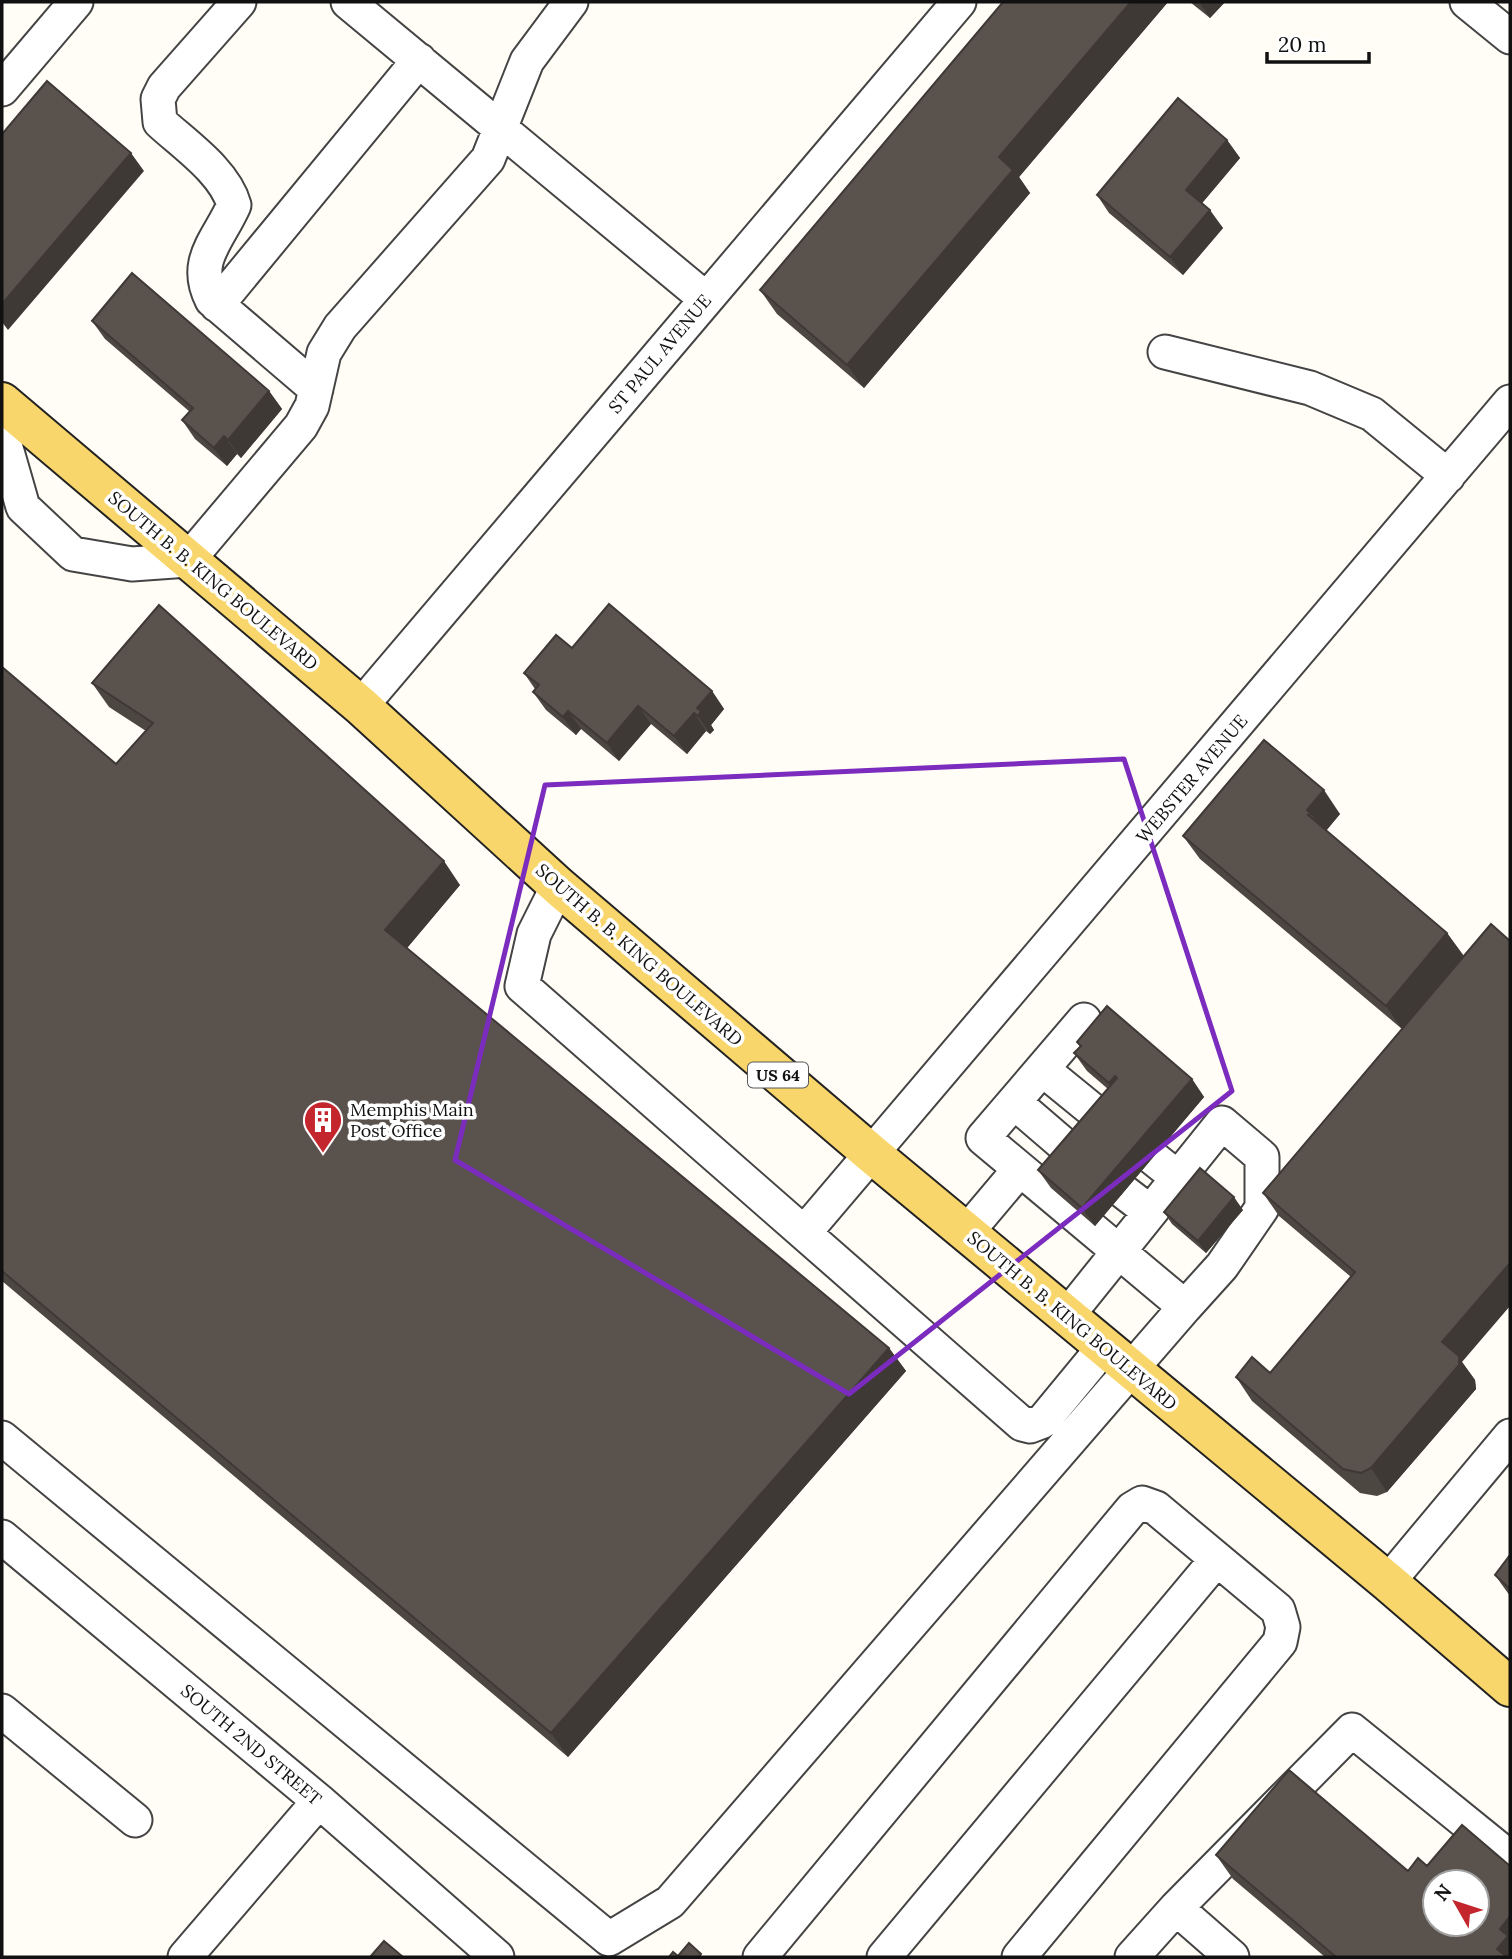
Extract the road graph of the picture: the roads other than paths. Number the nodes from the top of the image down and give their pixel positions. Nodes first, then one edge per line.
1 (76, 2) edge
2 (239, 2) edge
3 (348, 2) edge
4 (571, 2) edge
5 (959, 2) edge
6 (1466, 2) edge
7 (1510, 37) edge
8 (419, 60) junction
9 (2, 89) edge
10 (502, 129) junction
11 (706, 299) junction
12 (217, 305) junction
13 (1165, 352) dead end
14 (316, 389) junction
15 (2, 402) edge
16 (1510, 402) edge
17 (2, 434) edge
18 (1448, 476) junction
19 (188, 559) junction
20 (361, 706) junction
21 (558, 886) junction
22 (1084, 1020) dead end
23 (1042, 1069) junction
24 (1014, 1102) junction
25 (1108, 1122) edge
26 (873, 1155) junction
27 (1078, 1157) edge
28 (1020, 1169) junction
29 (1124, 1192) dead end
30 (1150, 1212) junction
31 (804, 1233) junction
32 (965, 1233) junction
33 (1118, 1252) junction
34 (1185, 1307) junction
35 (1067, 1316) junction
36 (1117, 1358) junction
37 (1510, 1436) edge
38 (2, 1438) edge
39 (2, 1537) edge
40 (1217, 1559) junction
41 (1388, 1582) junction
42 (1510, 1687) edge
43 (2, 1711) edge
44 (319, 1801) junction
45 (135, 1820) dead end
46 (1510, 1858) edge
47 (1175, 1909) junction
48 (602, 1948) edge
49 (185, 1957) edge
50 (497, 1957) edge
51 (760, 1957) edge
52 (884, 1957) edge
53 (1019, 1957) edge
54 (1132, 1957) edge
55 (1232, 1957) edge

1 - 9 street
2 - 12 street
3 - 8 street
4 - 10 street
5 - 11 street, ST PAUL AVENUE
6 - 7 street
8 - 10 street
8 - 12 street
10 - 11 street
10 - 14 street
11 - 20 street, ST PAUL AVENUE
12 - 14 street
13 - 18 street
14 - 19 street
15 - 19 main road, SOUTH B. B. KING BOULEVARD / US 64
16 - 18 street, WEBSTER AVENUE
17 - 19 street
18 - 26 street, WEBSTER AVENUE
19 - 20 main road, SOUTH B. B. KING BOULEVARD / US 64
20 - 21 main road, SOUTH B. B. KING BOULEVARD / US 64
21 - 26 main road, SOUTH B. B. KING BOULEVARD / US 64
21 - 31 street
22 - 23 street
23 - 24 street
23 - 25 street
24 - 27 street
24 - 28 street
26 - 31 street, WEBSTER AVENUE
26 - 32 main road, SOUTH B. B. KING BOULEVARD / US 64
28 - 32 street
28 - 33 street
29 - 30 street
30 - 33 street
30 - 34 street
31 - 36 street
32 - 35 main road, SOUTH B. B. KING BOULEVARD / US 64
33 - 34 street
33 - 35 street
34 - 36 street
35 - 36 main road, SOUTH B. B. KING BOULEVARD / US 64
36 - 41 main road, SOUTH B. B. KING BOULEVARD / US 64
36 - 48 street
37 - 41 street
38 - 48 street
39 - 44 street, SOUTH 2ND STREET
40 - 51 street
40 - 52 street
40 - 53 street
41 - 42 main road, SOUTH B. B. KING BOULEVARD / US 64
43 - 45 street
44 - 49 street
44 - 50 street, SOUTH 2ND STREET
46 - 47 street
47 - 54 street
47 - 55 street

